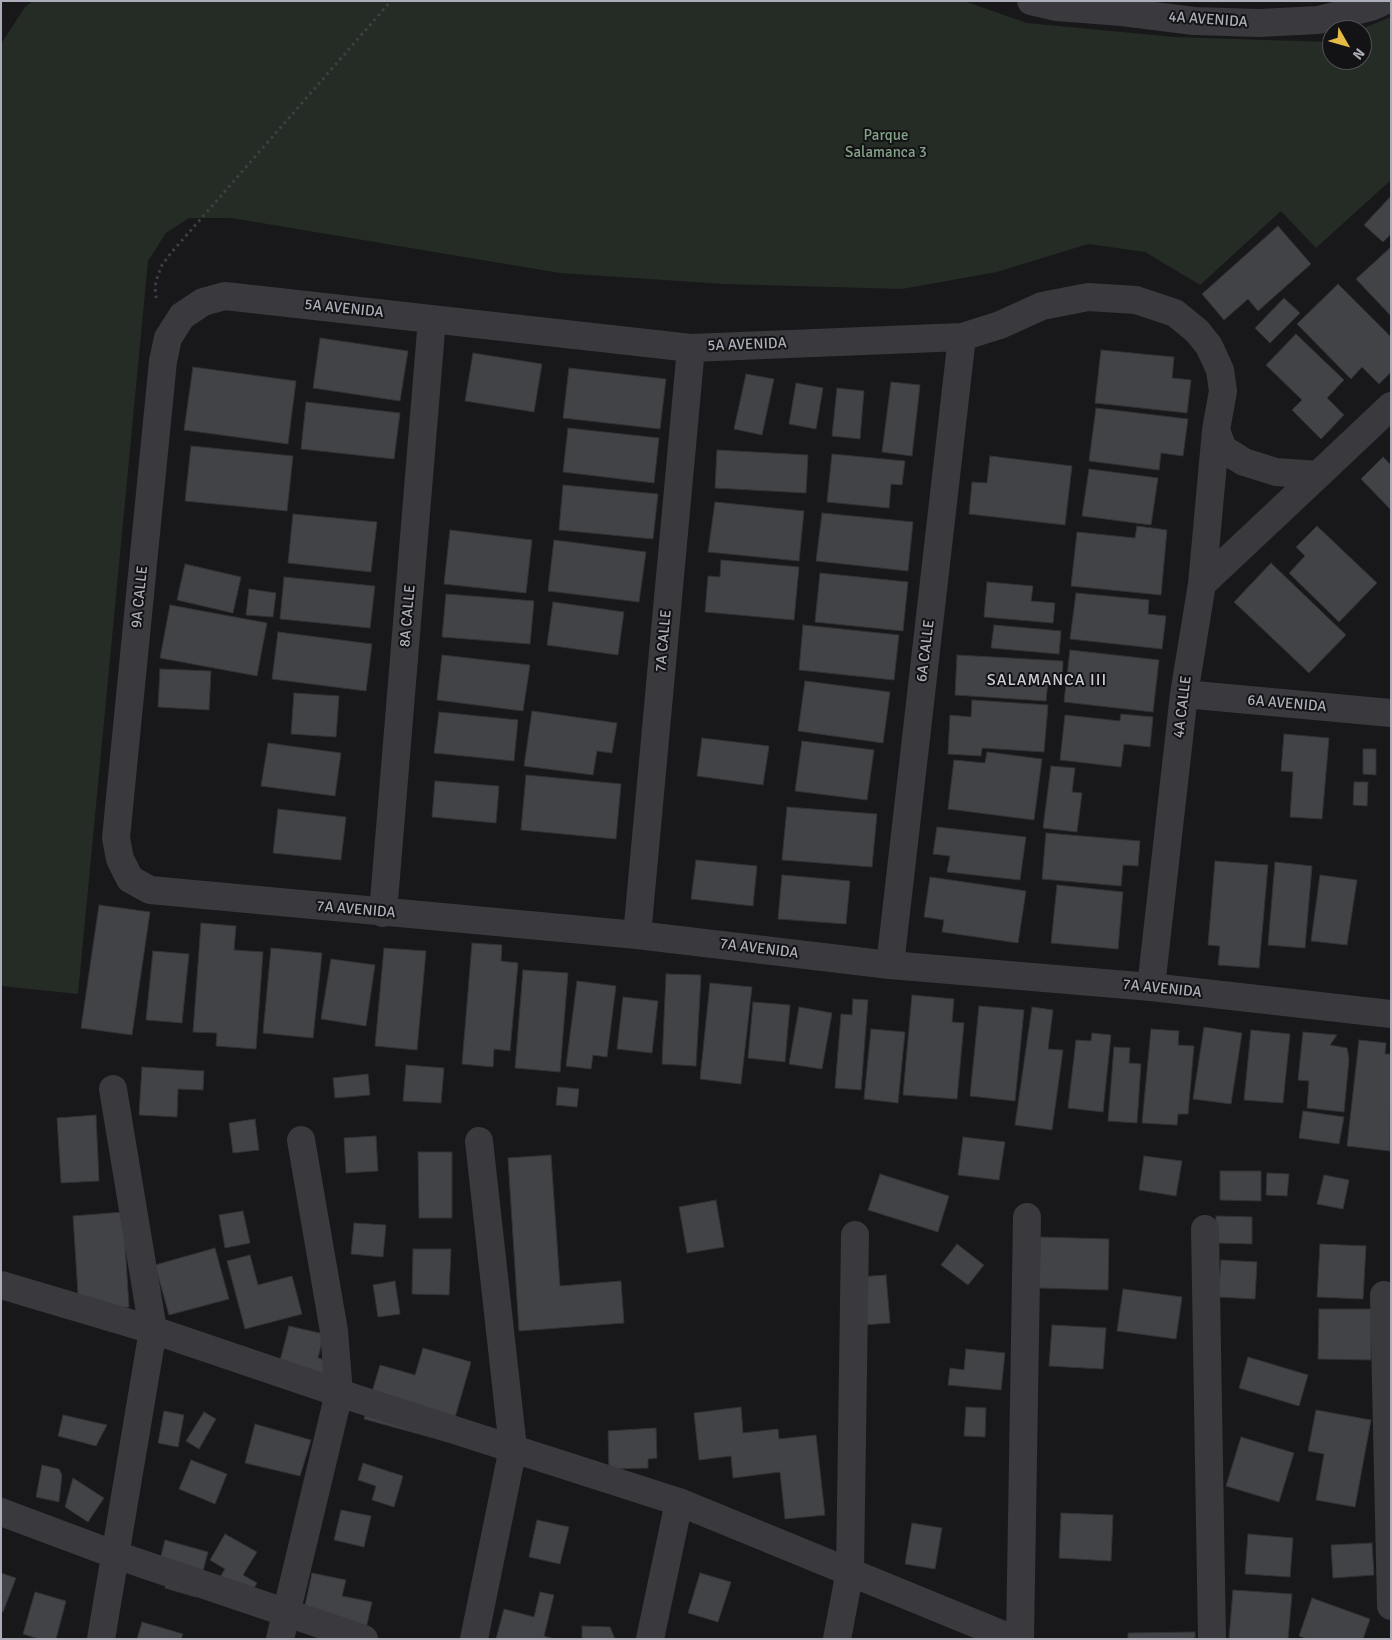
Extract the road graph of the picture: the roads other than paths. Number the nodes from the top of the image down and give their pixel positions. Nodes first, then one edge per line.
1 (1031, 1) edge
2 (1384, 1) edge
3 (180, 319) joint
4 (432, 319) junction
5 (962, 337) junction
6 (691, 348) junction
7 (1391, 406) edge
8 (1216, 430) junction
9 (1318, 475) junction
10 (1202, 584) junction
11 (1184, 694) junction
12 (1391, 713) edge
13 (130, 879) joint
14 (383, 913) junction
15 (636, 935) junction
16 (890, 965) junction
17 (1152, 987) junction
18 (1391, 1014) edge
19 (113, 1089) dead end
20 (301, 1140) dead end
21 (479, 1142) dead end
22 (1027, 1217) dead end
23 (1205, 1229) dead end
24 (855, 1235) dead end
25 (1, 1285) edge
26 (1384, 1295) dead end
27 (152, 1330) junction
28 (339, 1393) junction
29 (513, 1448) junction
30 (680, 1502) junction
31 (1, 1512) edge
32 (116, 1555) junction
33 (850, 1572) junction
34 (1391, 1606) edge
35 (286, 1611) junction
36 (101, 1639) edge
37 (280, 1639) edge
38 (364, 1639) edge
39 (474, 1639) edge
40 (650, 1639) edge
41 (837, 1639) edge
42 (1014, 1639) edge
43 (1020, 1639) edge
44 (1212, 1639) edge

1 - 2 street, 4A AVENIDA
3 - 4 street, 5A AVENIDA
3 - 13 street, 9A CALLE
4 - 6 street, 5A AVENIDA
4 - 14 street, 8A CALLE
5 - 6 street, 5A AVENIDA
5 - 8 street, 5A AVENIDA
5 - 16 street, 6A CALLE
6 - 15 street, 7A CALLE
7 - 9 street
8 - 9 street
8 - 10 street, 4A CALLE
9 - 10 street
10 - 11 street, 4A CALLE
11 - 12 street, 6A AVENIDA
11 - 17 street, 4A CALLE
13 - 14 street, 7A AVENIDA
14 - 15 street, 7A AVENIDA
15 - 16 street, 7A AVENIDA
16 - 17 street, 7A AVENIDA
17 - 18 street, 7A AVENIDA
19 - 27 street
20 - 28 street
21 - 29 street
22 - 43 street
23 - 44 street
24 - 33 street
25 - 27 street
26 - 34 street
27 - 28 street
27 - 32 street
28 - 29 street
28 - 35 street
29 - 30 street
29 - 39 street
30 - 33 street
30 - 40 street
31 - 32 street
32 - 35 street
32 - 36 street
33 - 41 street
33 - 42 street
35 - 37 street
35 - 38 street

